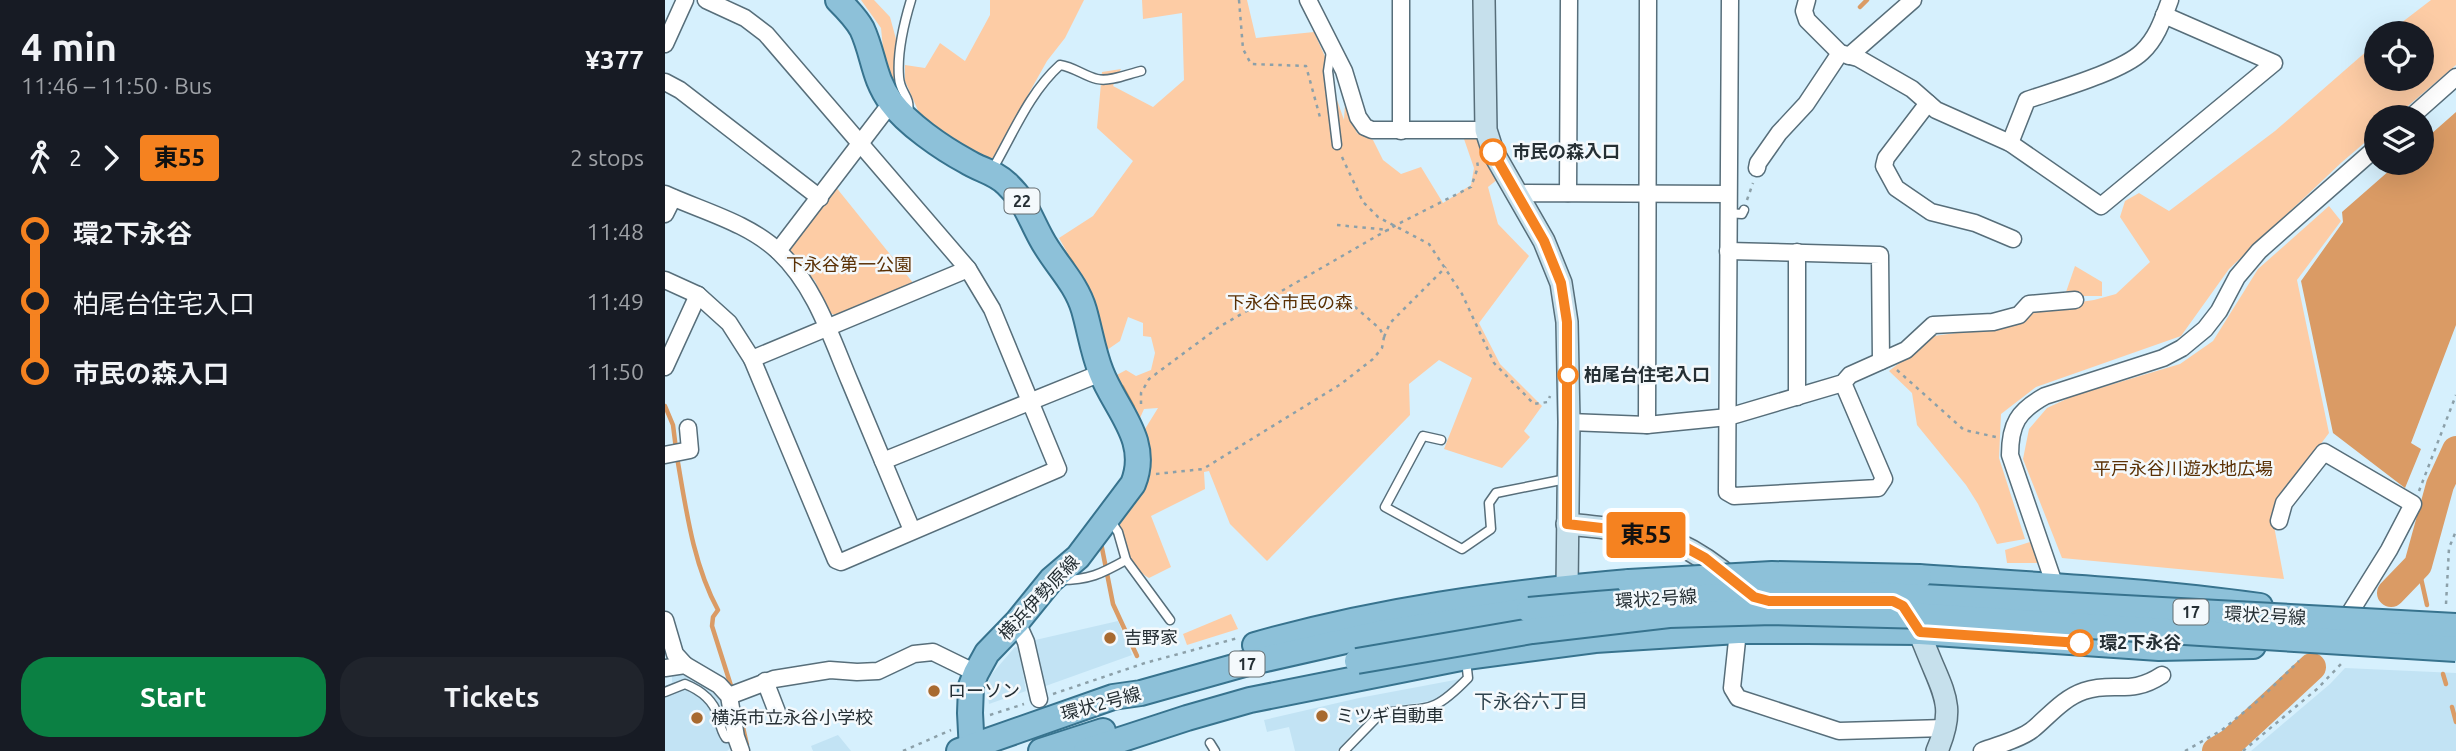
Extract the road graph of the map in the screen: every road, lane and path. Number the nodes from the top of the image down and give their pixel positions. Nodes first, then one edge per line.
1 (685, 0) edge
2 (706, 0) edge
3 (838, 0) edge
4 (911, 0) edge
5 (1239, 0) edge
6 (1308, 0) edge
7 (1401, 0) edge
8 (1484, 0) edge
9 (1569, 0) edge
10 (1648, 0) edge
11 (1730, 0) edge
12 (1807, 0) edge
13 (1913, 0) edge
14 (2167, 8) edge
15 (665, 44) edge
16 (1332, 47) junction
17 (1845, 54) junction
18 (1141, 71) dead end
19 (2456, 77) edge
20 (665, 82) edge
21 (1928, 103) junction
22 (2424, 105) edge
23 (903, 110) junction
24 (1478, 130) junction
25 (1401, 131) junction
26 (2010, 143) junction
27 (861, 145) junction
28 (1337, 145) junction
29 (2364, 158) edge
30 (994, 165) junction
31 (1757, 168) joint
32 (1568, 193) junction
33 (1648, 193) junction
34 (1728, 194) junction
35 (669, 196) edge
36 (820, 198) junction
37 (1519, 198) junction
38 (1736, 212) junction
39 (665, 214) edge
40 (1337, 225) dead end
41 (1396, 225) junction
42 (1389, 230) junction
43 (2013, 239) dead end
44 (778, 251) junction
45 (1728, 251) junction
46 (1797, 252) junction
47 (1445, 267) junction
48 (968, 269) junction
49 (665, 280) edge
50 (698, 295) junction
51 (1345, 298) dead end
52 (2075, 300) dead end
53 (827, 328) junction
54 (672, 331) edge
55 (1384, 337) junction
56 (752, 359) junction
57 (1881, 360) junction
58 (665, 367) edge
59 (1101, 373) junction
60 (1904, 375) dead end
61 (1843, 383) junction
62 (2456, 395) edge
63 (1797, 397) junction
64 (1030, 402) junction
65 (1548, 402) dead end
66 (1728, 417) junction
67 (1128, 420) junction
68 (1569, 422) junction
69 (1647, 425) junction
70 (688, 428) dead end
71 (2003, 438) dead end
72 (1441, 440) dead end
73 (665, 455) edge
74 (883, 461) junction
75 (1139, 463) junction
76 (1568, 479) junction
77 (2413, 504) junction
78 (1108, 517) junction
79 (2279, 521) dead end
80 (1567, 524) junction
81 (912, 530) junction
82 (2456, 531) edge
83 (1126, 560) junction
84 (1051, 580) junction
85 (2055, 586) junction
86 (1566, 588) junction
87 (2451, 610) edge
88 (2351, 611) junction
89 (665, 620) edge
90 (1170, 620) dead end
91 (1017, 622) junction
92 (2456, 626) edge
93 (1738, 631) junction
94 (1920, 632) junction
95 (2456, 649) edge
96 (2350, 651) junction
97 (2456, 656) edge
98 (1466, 657) junction
99 (2299, 661) dead end
100 (685, 666) junction
101 (665, 668) edge
102 (976, 673) junction
103 (2162, 675) dead end
104 (765, 681) junction
105 (665, 692) edge
106 (729, 696) junction
107 (1113, 697) junction
108 (1039, 699) dead end
109 (777, 712) dead end
110 (1945, 728) junction
111 (1210, 743) dead end
112 (738, 747) edge
113 (967, 749) edge
114 (1041, 751) edge
115 (1086, 751) edge
116 (1215, 751) edge
117 (1344, 751) edge
118 (1937, 751) edge
119 (1982, 751) edge
120 (2185, 751) edge
121 (2243, 751) edge

1 - 15 street
2 - 27 street
3 - 23 main road, 22
4 - 23 lane
5 - 28 path
6 - 16 street
7 - 25 street
8 - 24 street
9 - 32 street
10 - 33 street
11 - 34 street
12 - 17 street
13 - 17 street
14 - 26 street
14 - 26 street
16 - 25 street
16 - 28 lane
17 - 21 street
17 - 31 street
18 - 30 lane
19 - 22 street
20 - 36 street
21 - 26 street
21 - 43 street
23 - 27 street
23 - 30 main road, 22
24 - 25 street
24 - 37 street
24 - 41 path
27 - 36 street
27 - 48 street
28 - 41 path
29 - 85 street
30 - 59 main road, 22
31 - 38 path
32 - 33 street
32 - 37 street
33 - 34 street
33 - 69 street
34 - 38 street
35 - 39 street
35 - 44 street
36 - 44 street
37 - 68 street
38 - 45 street
40 - 42 path
41 - 42 path
41 - 47 path
42 - 67 path
44 - 53 street
45 - 46 street
45 - 66 street
46 - 57 street
46 - 63 street
47 - 55 path
47 - 65 path
48 - 53 street
48 - 64 street
49 - 50 street
50 - 54 street
50 - 56 street
51 - 55 path
52 - 57 street
53 - 56 street
53 - 74 street
54 - 58 street
55 - 75 path
56 - 81 street
57 - 61 street
59 - 64 street
59 - 67 main road, 22
60 - 71 path
61 - 63 street
61 - 66 street
62 - 77 path
63 - 66 street
64 - 74 street
64 - 81 street
66 - 69 street
67 - 75 main road, 22
68 - 69 street
68 - 76 street
70 - 73 street
72 - 76 lane
74 - 81 street
75 - 78 main road, 横浜伊勢原線
76 - 80 street
77 - 79 street
77 - 88 street
78 - 83 lane
78 - 84 main road, 横浜伊勢原線
80 - 86 street
80 - 94 street
82 - 87 path
83 - 84 lane
83 - 90 lane
84 - 91 main road, 横浜伊勢原線
85 - 86 main road, bridge
85 - 88 main road
86 - 107 main road
87 - 88 main road
89 - 100 street
91 - 102 main road, 横浜伊勢原線
91 - 108 street
92 - 107 main road, 環状2号線 / 17, bridge
93 - 94 main road
93 - 98 main road
93 - 110 street
94 - 96 main road
94 - 110 street
95 - 114 main road, 環状2号線 / 17, bridge
96 - 97 main road
96 - 121 path
98 - 115 main road
98 - 117 lane
99 - 120 path
100 - 101 street
100 - 106 street
102 - 104 street
102 - 113 main road, 横浜伊勢原線
103 - 119 street
104 - 106 street
104 - 109 street
105 - 112 lane
106 - 112 street
107 - 113 main road, 環状2号線 / 17
110 - 118 street
111 - 116 lane

